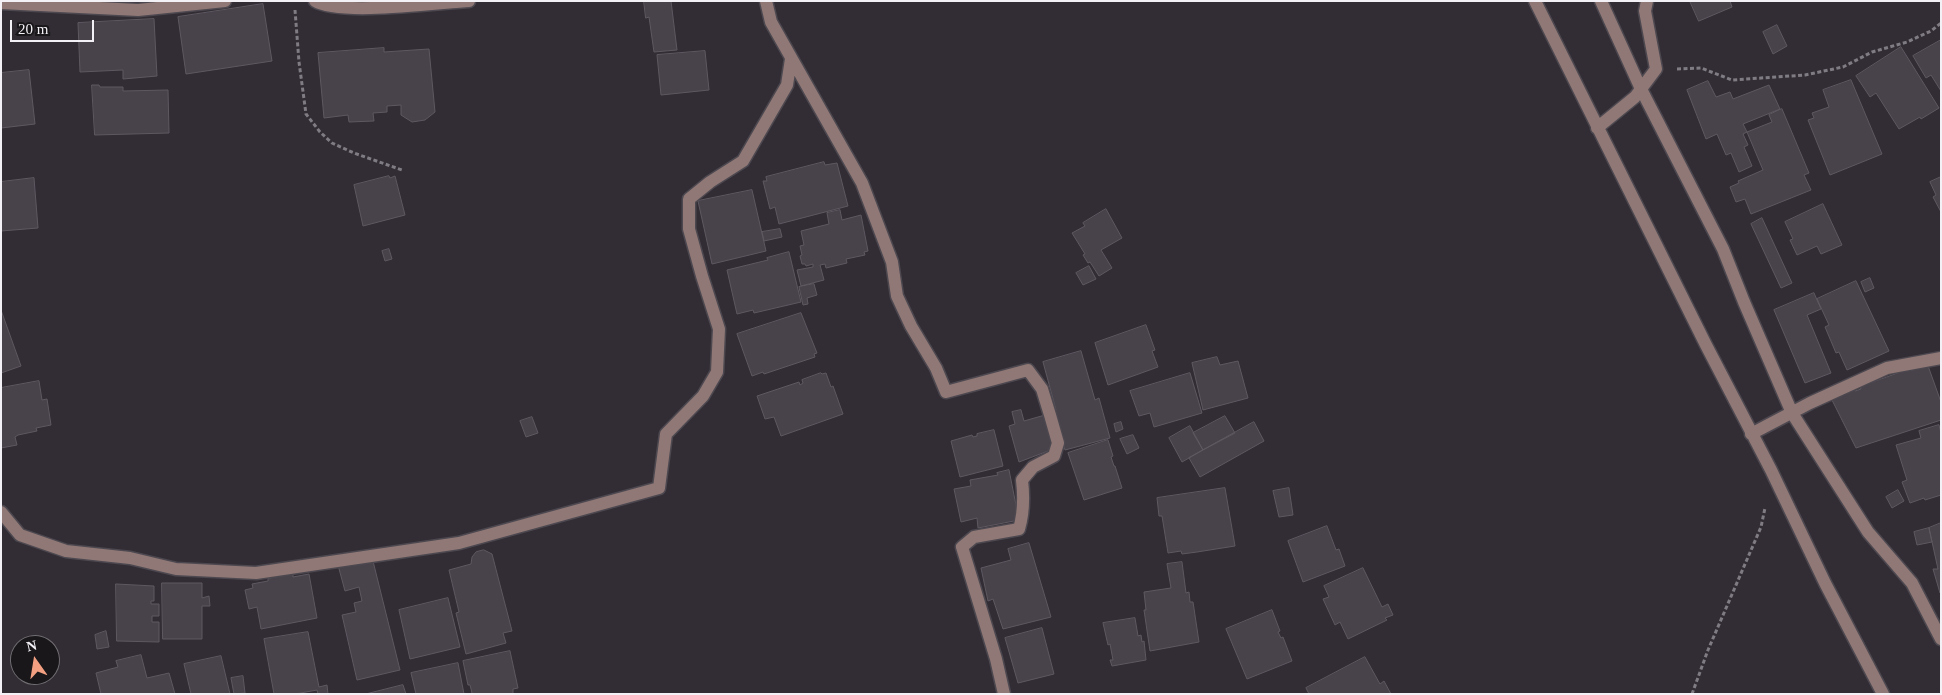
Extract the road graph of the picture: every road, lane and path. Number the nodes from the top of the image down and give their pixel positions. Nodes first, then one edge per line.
1 (225, 1) edge
2 (295, 1) edge
3 (315, 1) edge
4 (469, 1) edge
5 (766, 1) edge
6 (1535, 1) edge
7 (1601, 1) edge
8 (1647, 1) edge
9 (1, 3) edge
10 (1941, 24) edge
11 (791, 60) junction
12 (1656, 69) junction
13 (1642, 89) junction
14 (1598, 128) junction
15 (402, 170) dead end
16 (1941, 358) edge
17 (1792, 413) junction
18 (1751, 434) junction
19 (1771, 470) junction
20 (1, 512) edge
21 (1941, 639) edge
22 (1004, 694) edge
23 (1692, 694) edge
24 (1883, 694) edge

1 - 9 street
2 - 15 path
3 - 4 street
5 - 11 street
6 - 14 street
7 - 13 street
8 - 12 street
10 - 12 path
11 - 20 street
11 - 22 street
12 - 13 street
13 - 14 street
13 - 17 street
14 - 18 street
16 - 17 street
17 - 18 street
17 - 21 street
18 - 19 street
19 - 23 path
19 - 24 street

